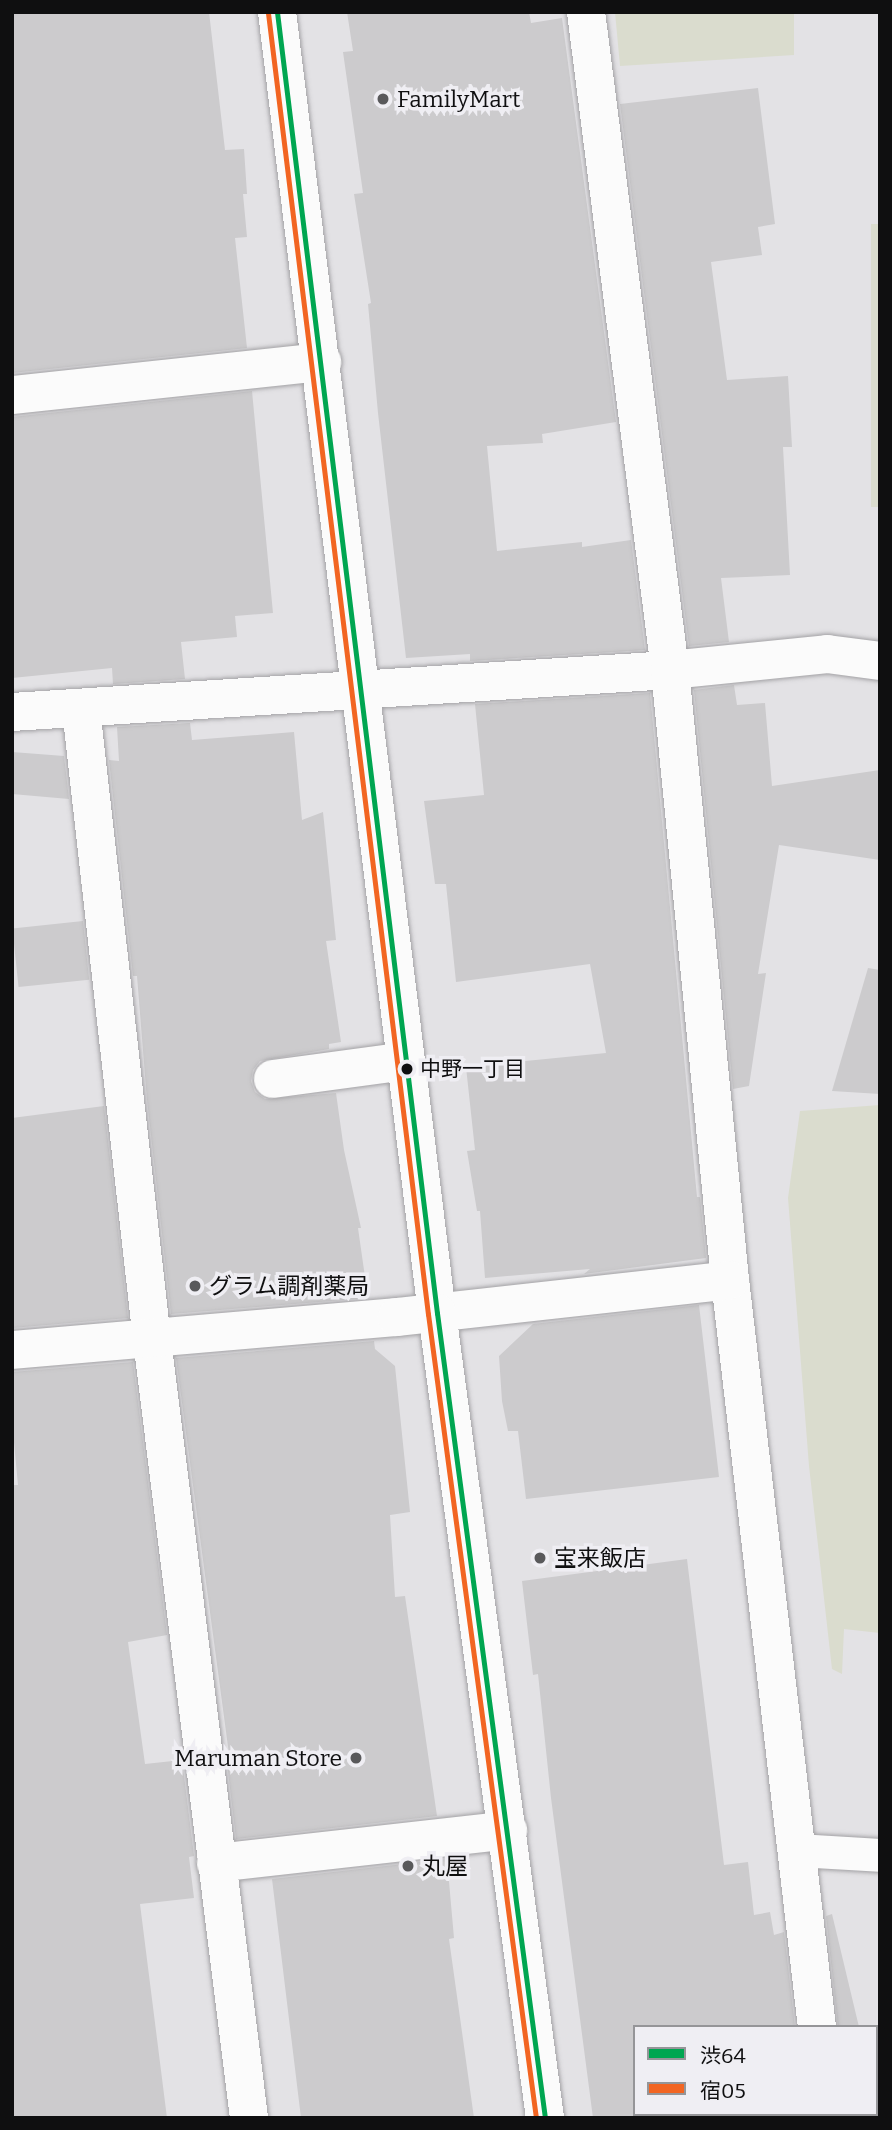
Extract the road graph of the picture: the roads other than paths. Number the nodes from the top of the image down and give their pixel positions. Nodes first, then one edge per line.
1 (277, 12) edge
2 (586, 12) edge
3 (322, 362) junction
4 (12, 395) edge
5 (880, 661) edge
6 (670, 670) junction
7 (362, 689) junction
8 (81, 709) junction
9 (12, 712) edge
10 (407, 1061) junction
11 (273, 1079) dead end
12 (730, 1280) junction
13 (437, 1313) junction
14 (152, 1340) junction
15 (12, 1350) edge
16 (508, 1830) junction
17 (797, 1850) junction
18 (880, 1855) edge
19 (216, 1863) junction
20 (817, 2025) edge
21 (249, 2118) edge
22 (545, 2118) edge

1 - 3 street
2 - 6 street
3 - 4 street
3 - 7 street
5 - 6 street
6 - 7 street
6 - 12 street
7 - 8 street
7 - 10 street
8 - 9 street
8 - 14 street
10 - 11 street
10 - 13 street
12 - 13 street
12 - 17 street
13 - 14 street
13 - 16 street
14 - 15 street
14 - 19 street
16 - 19 street
16 - 22 street
17 - 18 lane
17 - 20 street
19 - 21 street

